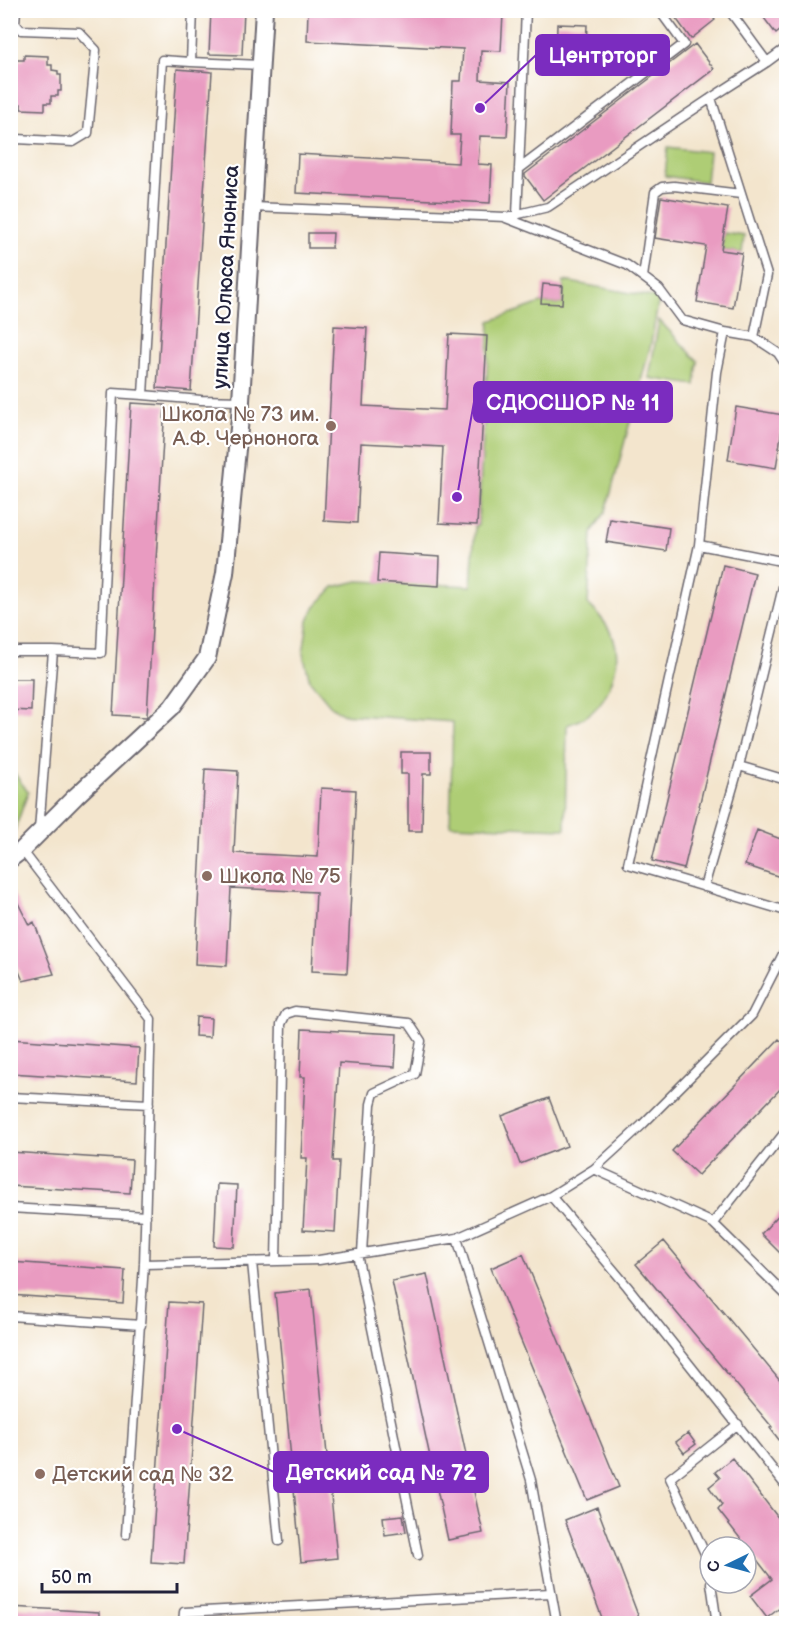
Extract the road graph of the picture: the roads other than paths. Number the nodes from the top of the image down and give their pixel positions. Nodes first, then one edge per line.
1 (16, 10) edge
2 (193, 10) edge
3 (264, 10) edge
4 (526, 10) edge
5 (659, 10) edge
6 (729, 10) edge
7 (786, 48) edge
8 (191, 62) junction
9 (768, 62) junction
10 (261, 66) junction
11 (711, 98) junction
12 (10, 145) edge
13 (519, 170) junction
14 (741, 194) junction
15 (252, 207) junction
16 (517, 215) junction
17 (506, 217) junction
18 (643, 278) junction
19 (724, 332) junction
20 (754, 337) junction
21 (786, 365) edge
22 (143, 395) junction
23 (241, 401) junction
24 (699, 545) junction
25 (786, 562) edge
26 (786, 575) edge
27 (10, 651) edge
28 (53, 651) junction
29 (739, 766) junction
30 (786, 780) edge
31 (39, 833) junction
32 (16, 854) edge
33 (704, 887) junction
34 (786, 911) edge
35 (786, 948) edge
36 (10, 1097) edge
37 (149, 1104) junction
38 (786, 1133) edge
39 (594, 1169) junction
40 (551, 1196) junction
41 (10, 1208) edge
42 (146, 1216) junction
43 (713, 1223) junction
44 (457, 1238) junction
45 (360, 1253) junction
46 (276, 1261) junction
47 (252, 1262) junction
48 (144, 1264) junction
49 (786, 1295) edge
50 (10, 1316) edge
51 (141, 1325) junction
52 (738, 1424) junction
53 (786, 1486) edge
54 (126, 1534) dead end
55 (698, 1538) edge
56 (279, 1541) dead end
57 (418, 1555) dead end
58 (551, 1593) junction
59 (713, 1595) edge
60 (183, 1623) edge
61 (557, 1623) edge
62 (717, 1623) edge

1 - 12 lane
2 - 8 lane
3 - 10 street, улица Юлюса Янониса
4 - 13 lane
5 - 13 lane
6 - 9 lane
7 - 9 lane
8 - 10 lane
8 - 22 lane
9 - 11 lane
10 - 15 street, улица Юлюса Янониса
11 - 14 lane
11 - 16 lane
13 - 16 lane
14 - 18 lane
14 - 20 lane
15 - 17 lane
15 - 23 street, улица Юлюса Янониса
16 - 17 lane
17 - 18 lane
18 - 19 lane
19 - 20 lane
19 - 24 lane
20 - 21 lane
22 - 23 lane
22 - 28 lane
23 - 31 street, улица Юлюса Янониса
24 - 25 lane
24 - 33 lane
26 - 29 lane
27 - 28 lane
28 - 31 lane
29 - 30 lane
29 - 33 lane
31 - 32 street, улица Юлюса Янониса
32 - 37 lane
33 - 34 lane
35 - 39 lane
36 - 37 lane
37 - 42 lane
38 - 43 lane
39 - 40 lane
39 - 43 lane
40 - 44 lane
40 - 52 lane
41 - 42 lane
42 - 48 lane
43 - 49 lane
44 - 45 lane
44 - 58 lane
45 - 46 lane
45 - 46 lane
45 - 57 lane
46 - 47 lane
47 - 48 lane
47 - 56 lane
48 - 51 lane
50 - 51 lane
51 - 54 lane
52 - 53 lane
52 - 55 lane
58 - 60 lane
58 - 61 lane
59 - 62 lane

